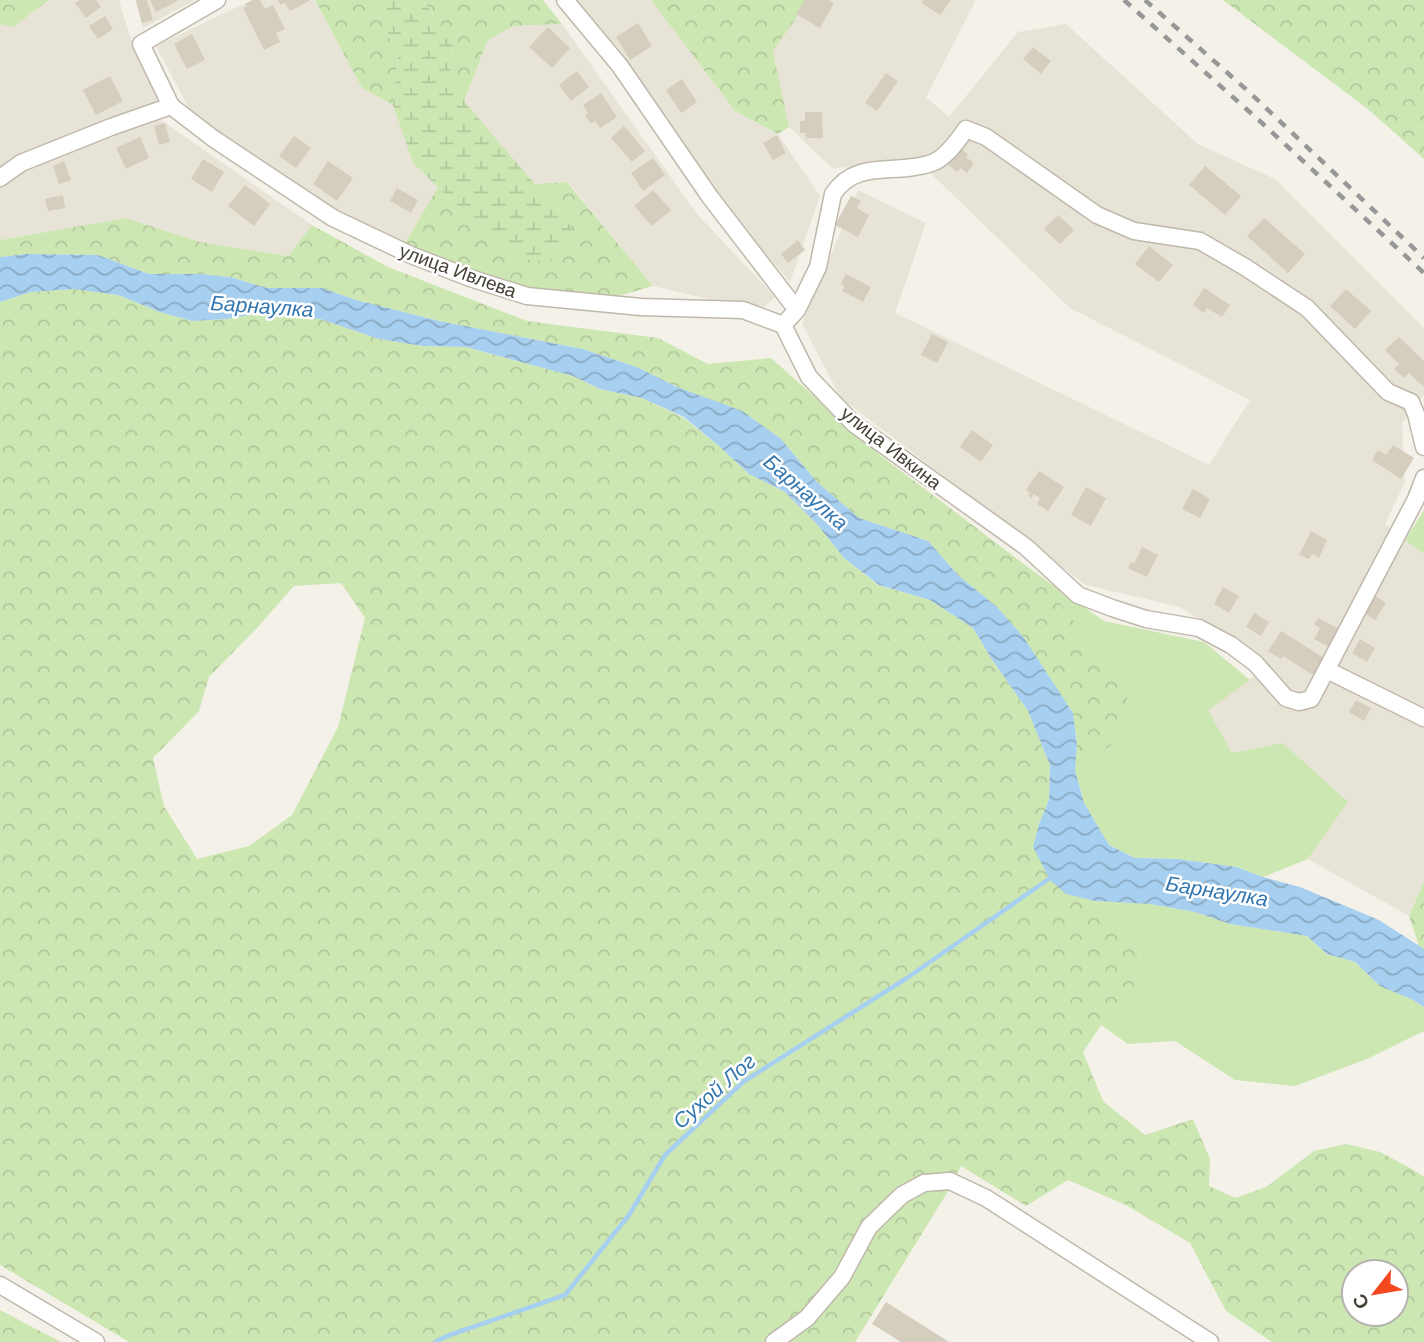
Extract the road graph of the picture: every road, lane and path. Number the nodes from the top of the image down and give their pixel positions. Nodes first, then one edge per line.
1 (217, 0) edge
2 (565, 0) edge
3 (172, 106) junction
4 (0, 178) edge
5 (797, 310) junction
6 (783, 326) junction
7 (1417, 404) edge
8 (1424, 447) edge
9 (1424, 478) edge
10 (1327, 670) junction
11 (1424, 718) edge
12 (0, 1285) edge
13 (96, 1342) edge
14 (774, 1342) edge
15 (1210, 1342) edge

1 - 3 street, улица Ивлева
2 - 5 street
3 - 4 street
3 - 6 street, улица Ивлева
5 - 6 street
5 - 7 street
6 - 10 street, улица Ивкина
7 - 8 street
9 - 10 street, улица Ивкина
10 - 11 street
12 - 13 street
14 - 15 street

